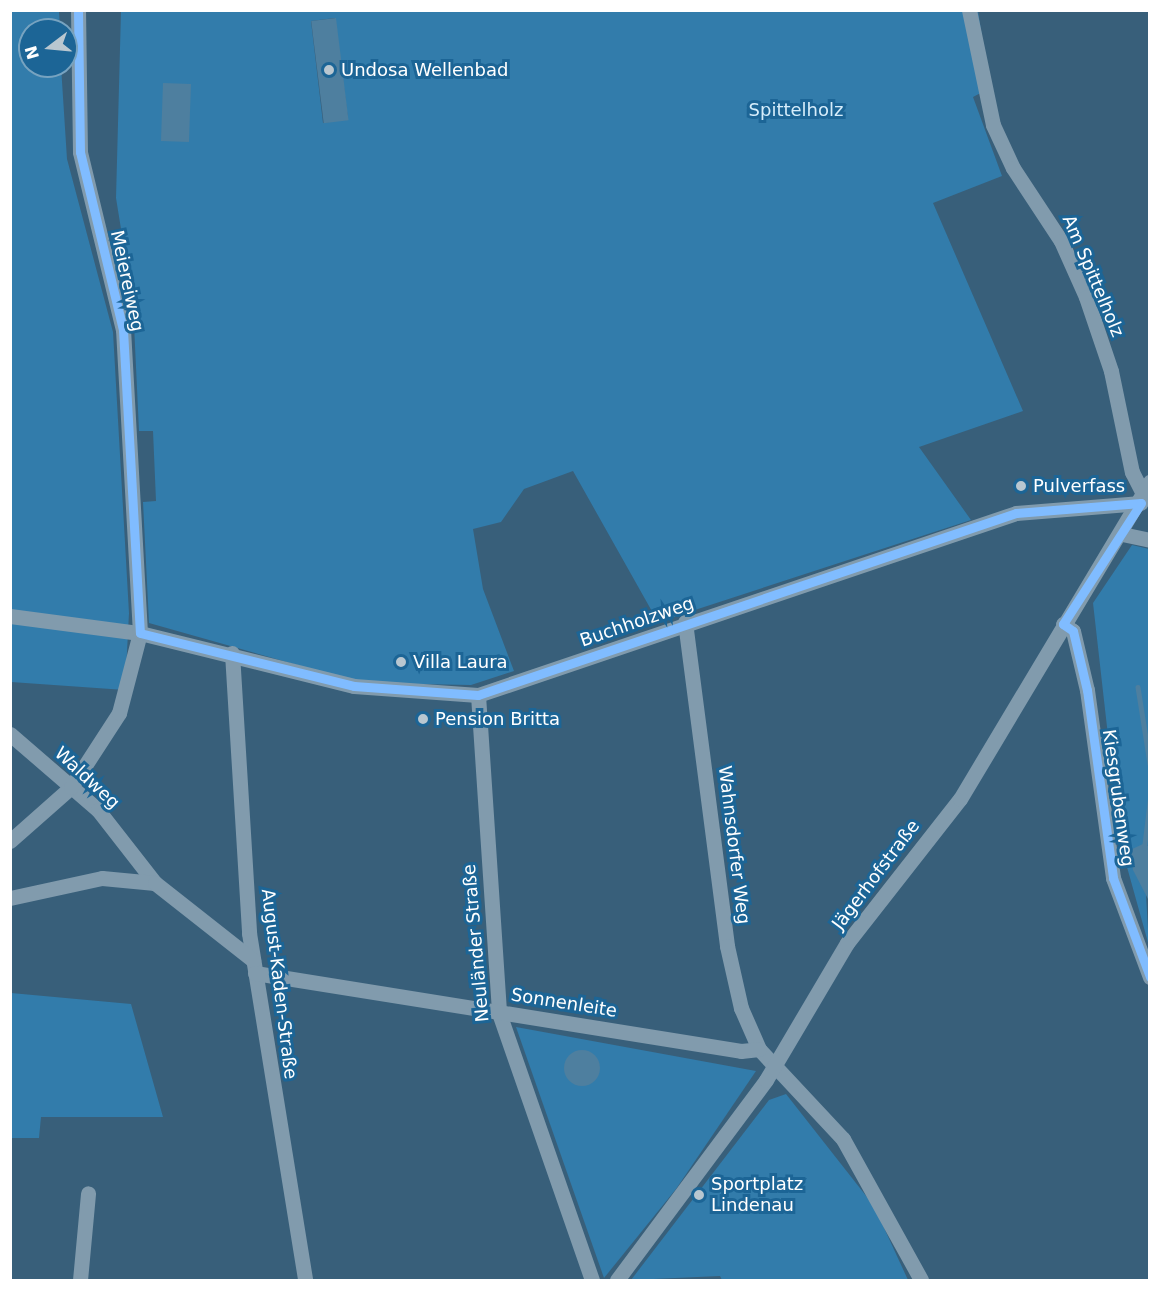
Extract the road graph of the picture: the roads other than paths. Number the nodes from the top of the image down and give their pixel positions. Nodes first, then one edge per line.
1 (78, 10) edge
2 (969, 10) edge
3 (1145, 494) edge
4 (1122, 534) junction
5 (1149, 540) edge
6 (10, 616) edge
7 (685, 622) junction
8 (1063, 624) junction
9 (140, 633) junction
10 (232, 653) junction
11 (478, 695) junction
12 (10, 734) edge
13 (71, 787) junction
14 (10, 841) edge
15 (155, 883) junction
16 (10, 898) edge
17 (254, 966) junction
18 (1149, 977) edge
19 (499, 1013) junction
20 (759, 1049) junction
21 (773, 1063) junction
22 (88, 1193) dead end
23 (80, 1281) edge
24 (305, 1281) edge
25 (592, 1281) edge
26 (617, 1281) edge
27 (921, 1281) edge

1 - 9 street, Meiereiweg
2 - 3 street, Am Spittelholz
3 - 4 street, Jägerhofstraße
3 - 7 street, Buchholzweg
4 - 5 street
4 - 8 street, Jägerhofstraße
6 - 9 street, Buchholzweg
7 - 11 street, Buchholzweg
7 - 20 street, Wahnsdorfer Weg
8 - 18 street, Kiesgrubenweg
8 - 21 street, Jägerhofstraße
9 - 10 street, Buchholzweg
9 - 13 street, Meiereiweg
10 - 11 street, Buchholzweg
10 - 17 street, August-Kaden-Straße
11 - 19 street, Neuländer Straße
12 - 13 street, Waldweg
13 - 14 street, Meiereiweg
13 - 15 street, Waldweg
15 - 16 street
15 - 17 street, Sonnenleite
17 - 19 street, Sonnenleite
17 - 24 street, August-Kaden-Straße
19 - 20 street, Sonnenleite
19 - 25 street, Neuländer Straße
20 - 21 street, Wahnsdorfer Weg
21 - 26 street, Jägerhofstraße
21 - 27 street
22 - 23 street

